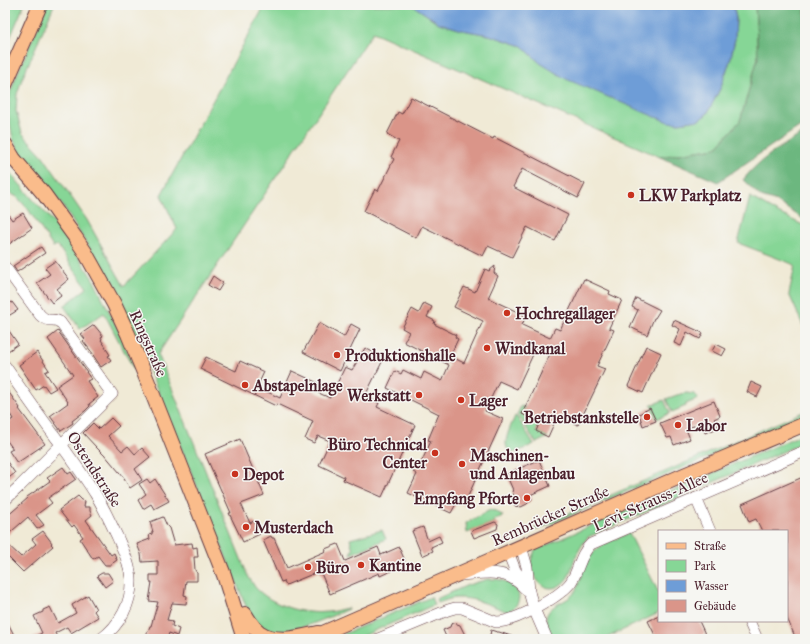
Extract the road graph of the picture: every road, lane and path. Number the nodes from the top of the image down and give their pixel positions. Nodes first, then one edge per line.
1 (40, 5) edge
2 (5, 85) edge
3 (5, 145) edge
4 (5, 267) edge
5 (5, 366) edge
6 (805, 424) edge
7 (61, 445) junction
8 (805, 451) edge
9 (696, 498) junction
10 (5, 500) edge
11 (710, 530) edge
12 (521, 546) junction
13 (508, 552) junction
14 (224, 575) junction
15 (455, 576) junction
16 (529, 592) junction
17 (534, 610) junction
18 (245, 614) junction
19 (749, 622) edge
20 (328, 630) junction
21 (101, 639) edge
22 (244, 639) edge
23 (254, 639) edge
24 (309, 639) edge
25 (378, 639) edge
26 (546, 639) edge
27 (757, 639) edge

1 - 2 main road
3 - 14 main road, Ringstraße
4 - 7 street
5 - 7 street, Ostendstraße
6 - 12 main road, Rembrücker Straße
7 - 10 street
7 - 21 street, Ostendstraße
8 - 9 street, Levi-Strauss-Allee
9 - 11 street
9 - 17 street, Levi-Strauss-Allee
12 - 13 main road, Rembrücker Straße
12 - 16 street
13 - 15 main road, Rembrücker Straße
13 - 16 street
14 - 18 main road, Ringstraße
14 - 22 main road, Ringstraße
15 - 16 street
15 - 20 main road, Rembrücker Straße
16 - 17 street
17 - 25 street, Levi-Strauss-Allee
17 - 26 street
18 - 20 main road
18 - 23 main road, Ringstraße
19 - 27 street
20 - 24 main road, Rembrücker Straße

